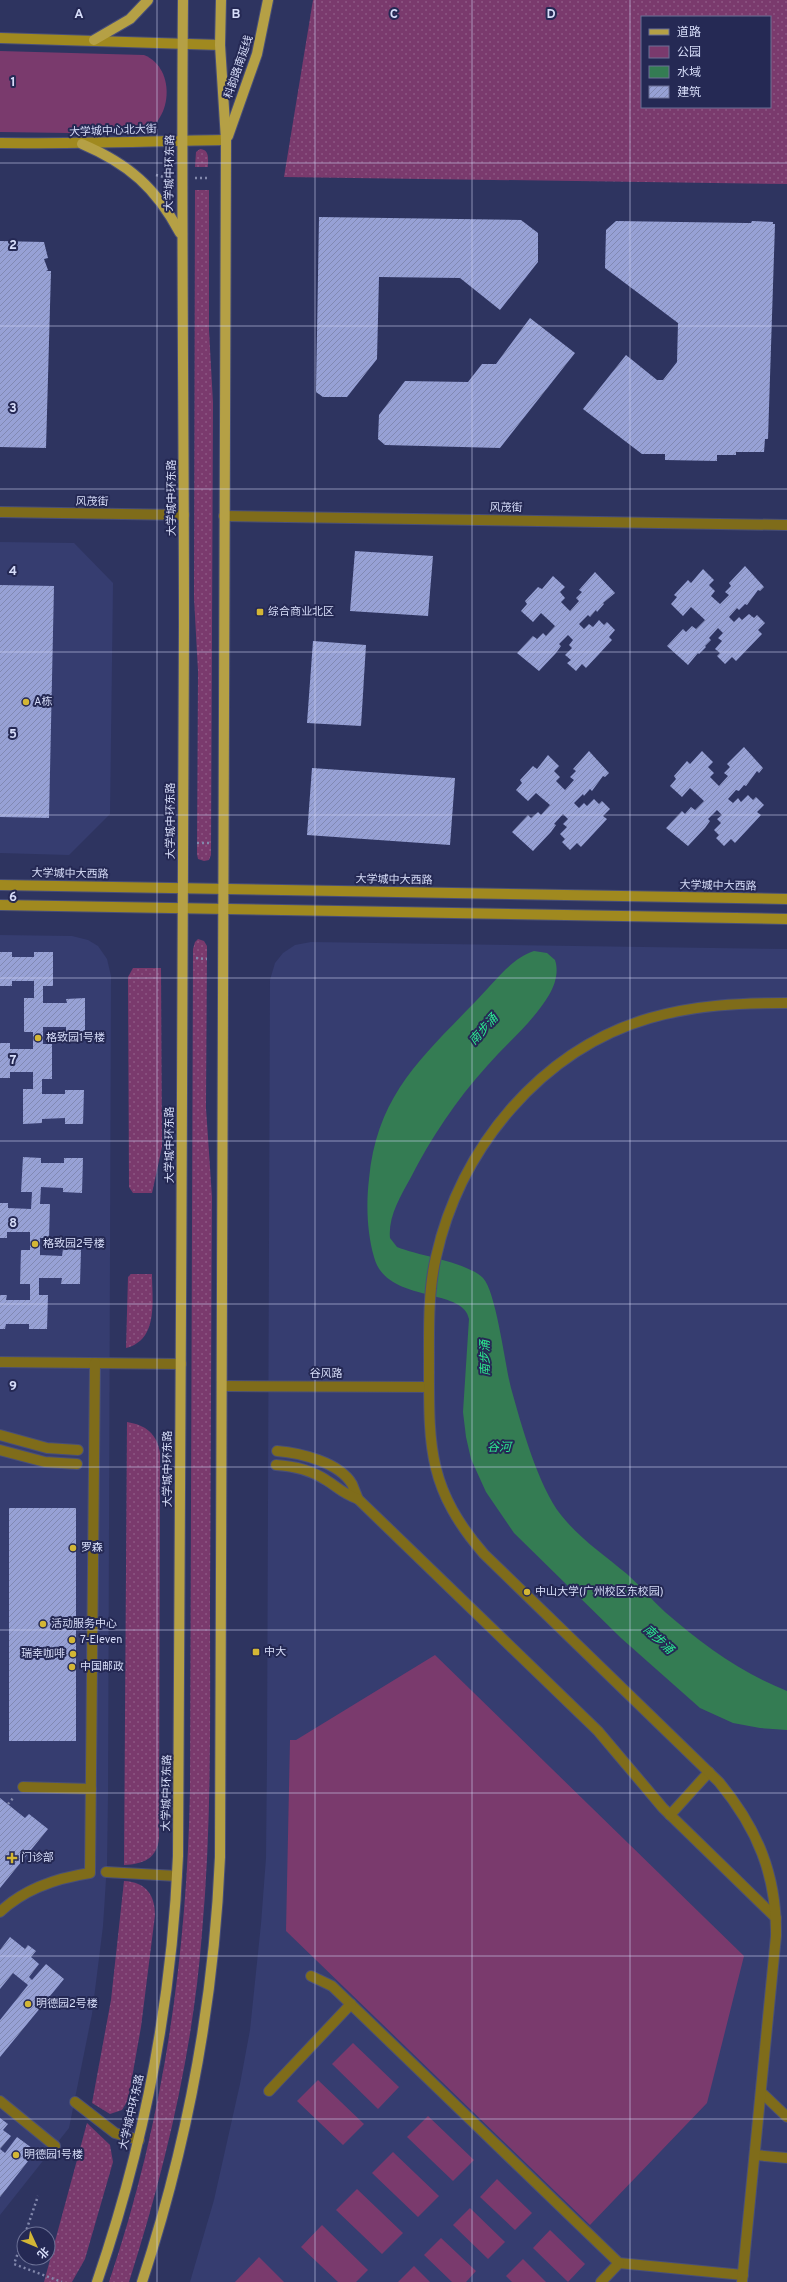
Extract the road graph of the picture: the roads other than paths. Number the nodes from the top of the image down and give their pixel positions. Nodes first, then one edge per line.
1 (148, 0) edge
2 (183, 0) edge
3 (221, 0) edge
4 (268, 0) edge
5 (0, 38) edge
6 (94, 40) junction
7 (182, 44) junction
8 (220, 45) junction
9 (226, 140) junction
10 (182, 141) junction
11 (0, 143) edge
12 (82, 144) junction
13 (181, 241) junction
14 (0, 512) edge
15 (184, 515) junction
16 (224, 516) junction
17 (787, 524) edge
18 (0, 885) edge
19 (183, 888) junction
20 (223, 889) junction
21 (787, 899) edge
22 (0, 905) edge
23 (183, 908) junction
24 (223, 909) junction
25 (787, 919) edge
26 (787, 1004) edge
27 (0, 1362) edge
28 (95, 1363) junction
29 (181, 1364) junction
30 (222, 1386) junction
31 (429, 1387) junction
32 (0, 1435) edge
33 (0, 1450) edge
34 (78, 1450) dead end
35 (277, 1451) dead end
36 (77, 1464) dead end
37 (276, 1465) dead end
38 (358, 1499) junction
39 (709, 1772) junction
40 (23, 1786) dead end
41 (91, 1789) junction
42 (670, 1815) junction
43 (106, 1872) dead end
44 (177, 1876) junction
45 (0, 1912) edge
46 (776, 1918) junction
47 (311, 1976) dead end
48 (351, 2004) junction
49 (269, 2091) dead end
50 (761, 2092) junction
51 (0, 2101) edge
52 (75, 2102) dead end
53 (787, 2117) edge
54 (139, 2140) junction
55 (55, 2146) dead end
56 (755, 2155) junction
57 (787, 2158) edge
58 (619, 2263) junction
59 (102, 2267) junction
60 (742, 2279) edge
61 (89, 2282) edge
62 (98, 2282) edge
63 (142, 2282) edge
64 (600, 2282) edge

1 - 6 main road
2 - 7 main road, 大学城中环东路
3 - 8 main road
4 - 9 main road, 科韵路南延线
5 - 6 main road
6 - 7 main road
7 - 8 main road
7 - 10 main road, 大学城中环东路
8 - 9 main road
9 - 10 main road, 大学城中心北大街
9 - 16 main road
10 - 12 main road, 大学城中心北大街
10 - 13 main road, 大学城中环东路
11 - 12 main road, 大学城中心北大街
12 - 13 main road
13 - 15 main road, 大学城中环东路
14 - 15 street, 风茂街
15 - 19 main road, 大学城中环东路
16 - 17 street, 风茂街
16 - 20 main road
18 - 19 main road, 大学城中大西路
19 - 20 main road, 大学城中大西路
19 - 23 main road, 大学城中环东路
20 - 21 main road, 大学城中大西路
20 - 24 main road
22 - 23 main road
23 - 24 main road
23 - 29 main road, 大学城中环东路
24 - 25 main road
24 - 30 main road
26 - 31 street
27 - 28 street
28 - 29 street
28 - 41 street
29 - 44 main road, 大学城中环东路
30 - 31 street, 谷风路
30 - 63 main road
31 - 39 street
32 - 34 street
33 - 36 street
35 - 38 street
37 - 38 street
38 - 42 street
39 - 42 street
39 - 46 street
40 - 41 street
41 - 45 street
42 - 46 street
43 - 44 street
44 - 54 main road, 大学城中环东路
46 - 50 street
47 - 48 street
48 - 49 street
48 - 58 street
50 - 53 street
50 - 56 street
51 - 55 street
52 - 54 street
54 - 59 main road, 大学城中环东路
56 - 57 street
56 - 60 street
58 - 60 street
58 - 64 street
59 - 61 main road
59 - 62 main road, 大学城中环东路

